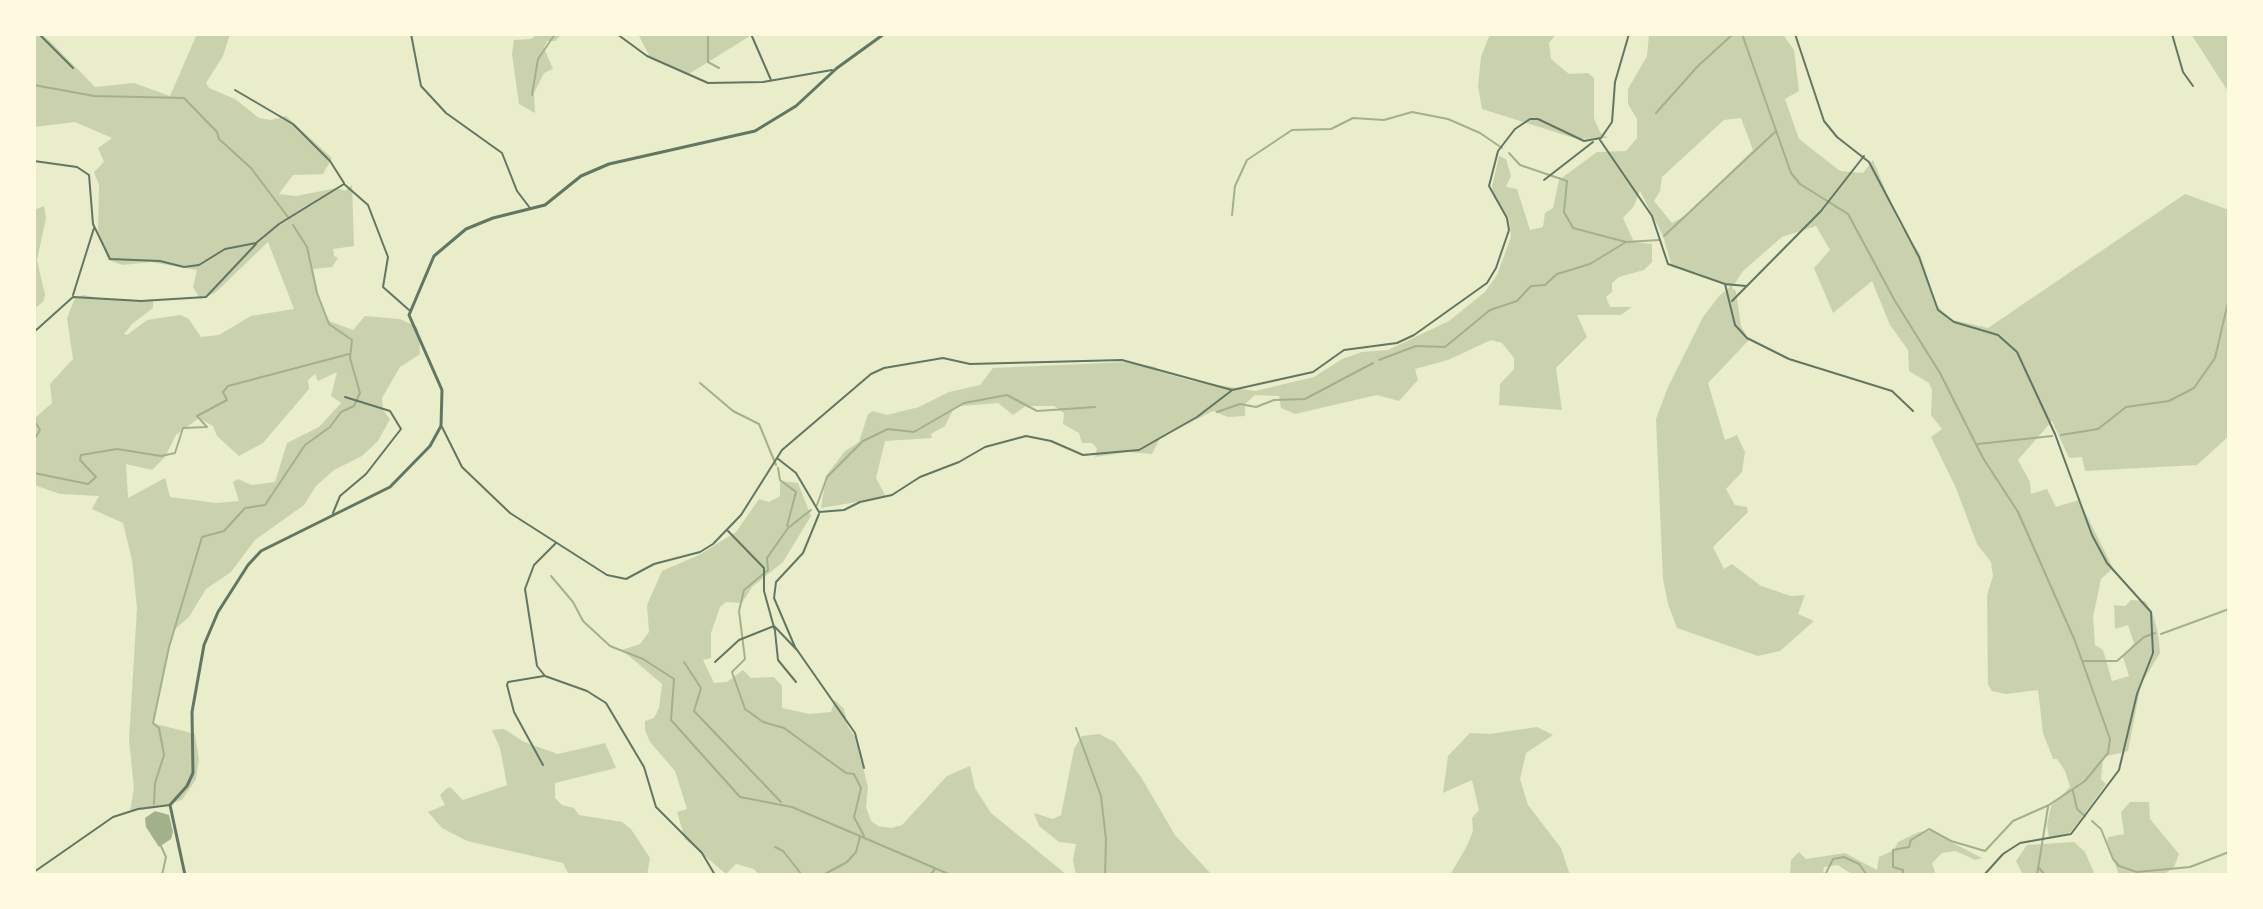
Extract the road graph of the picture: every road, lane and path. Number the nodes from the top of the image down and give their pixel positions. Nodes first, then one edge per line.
1 (39, 34) edge
2 (411, 34) edge
3 (617, 34) edge
4 (751, 34) edge
5 (884, 34) edge
6 (1629, 34) edge
7 (1795, 34) edge
8 (2172, 34) edge
9 (73, 68) dead end
10 (837, 68) junction
11 (771, 81) junction
12 (2193, 86) dead end
13 (235, 90) dead end
14 (1598, 139) junction
15 (1864, 156) junction
16 (34, 161) edge
17 (1544, 180) dead end
18 (344, 184) junction
19 (531, 209) junction
20 (94, 227) junction
21 (256, 243) junction
22 (1725, 284) junction
23 (1747, 286) junction
24 (73, 297) junction
25 (1731, 302) junction
26 (409, 310) junction
27 (34, 332) edge
28 (1232, 390) junction
29 (345, 397) dead end
30 (1913, 411) dead end
31 (441, 426) junction
32 (777, 458) junction
33 (819, 512) junction
34 (333, 513) junction
35 (727, 530) junction
36 (557, 542) junction
37 (774, 626) junction
38 (799, 652) junction
39 (715, 662) dead end
40 (545, 676) junction
41 (796, 682) dead end
42 (543, 765) dead end
43 (864, 768) dead end
44 (170, 805) junction
45 (34, 872) edge
46 (185, 875) edge
47 (715, 875) edge
48 (1984, 875) edge

1 - 9 street
2 - 19 street
3 - 11 street
4 - 11 street
5 - 10 street
6 - 14 street
7 - 15 street
8 - 12 street
10 - 11 street
10 - 19 street
13 - 18 street
14 - 17 street
14 - 22 street
14 - 28 street
15 - 23 street
15 - 48 street
16 - 20 street
18 - 21 street
18 - 26 street
19 - 26 street
20 - 21 street
20 - 24 street
21 - 24 street
22 - 23 street
22 - 25 street
23 - 25 street
24 - 27 street
25 - 30 street
26 - 31 street
28 - 32 street
28 - 33 street
29 - 34 street
31 - 34 street
31 - 36 street
32 - 33 street
32 - 35 street
33 - 38 street
34 - 44 street
35 - 36 street
35 - 37 street
36 - 40 street
37 - 38 street
37 - 39 street
37 - 41 street
38 - 43 street
40 - 42 street
40 - 47 street
44 - 45 street
44 - 46 street

